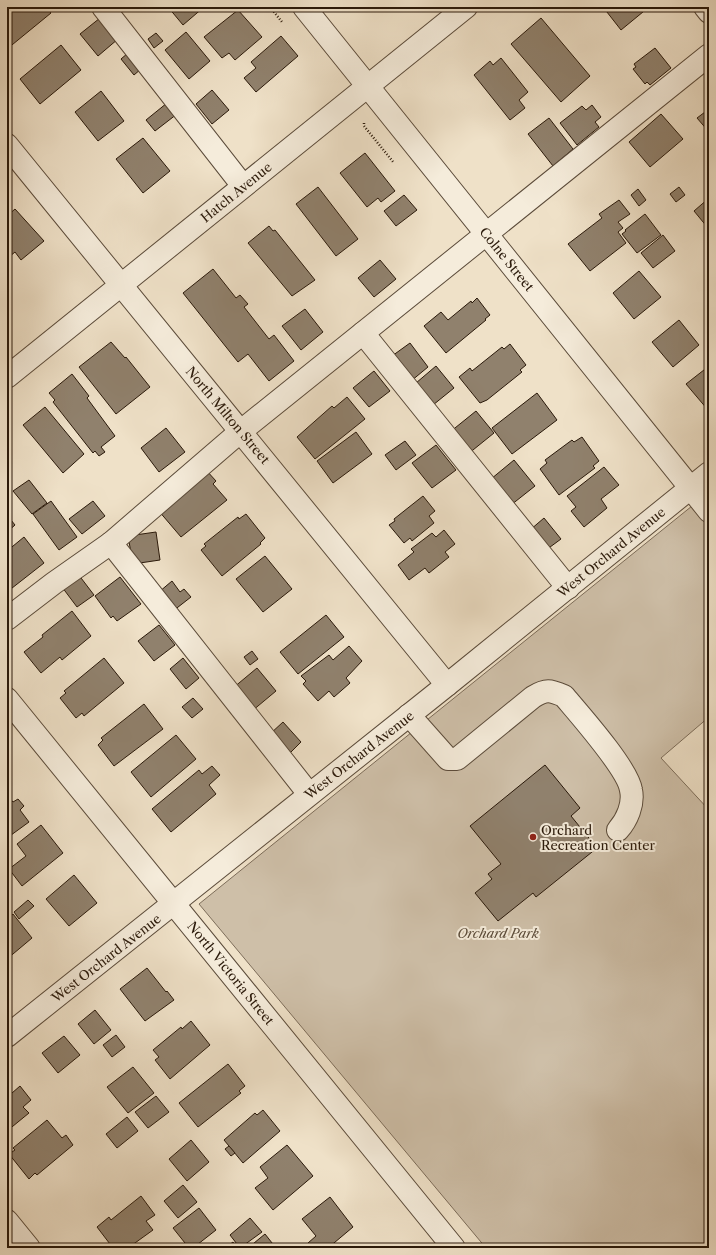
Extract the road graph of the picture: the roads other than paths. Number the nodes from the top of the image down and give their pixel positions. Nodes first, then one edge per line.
1 (103, 7) edge
2 (304, 7) edge
3 (466, 7) edge
4 (705, 7) edge
5 (709, 12) edge
6 (709, 56) edge
7 (367, 86) junction
8 (7, 145) edge
9 (243, 186) junction
10 (486, 233) junction
11 (120, 286) junction
12 (363, 333) junction
13 (7, 377) edge
14 (241, 431) junction
15 (709, 472) edge
16 (690, 488) junction
17 (709, 511) edge
18 (111, 543) junction
19 (568, 588) junction
20 (7, 619) edge
21 (447, 685) junction
22 (7, 699) edge
23 (409, 715) junction
24 (309, 794) junction
25 (618, 830) dead end
26 (175, 903) junction
27 (7, 1036) edge
28 (7, 1221) edge
29 (29, 1248) edge
30 (454, 1248) edge

1 - 9 street
2 - 7 street, Colne Street
3 - 7 street, Hatch Avenue
4 - 5 street
6 - 10 street
7 - 9 street, Hatch Avenue
7 - 10 street, Colne Street
8 - 11 street, North Milton Street
9 - 11 street, Hatch Avenue
10 - 12 street
10 - 16 street, Colne Street
11 - 13 street, Hatch Avenue
11 - 14 street, North Milton Street
12 - 14 street
12 - 19 street
14 - 18 street
14 - 21 street, North Milton Street
15 - 16 street, West Orchard Avenue
16 - 17 street, Colne Street
16 - 19 street, West Orchard Avenue
18 - 20 street
18 - 24 street
19 - 21 street, West Orchard Avenue
21 - 23 street, West Orchard Avenue
22 - 26 street, North Victoria Street
23 - 24 street, West Orchard Avenue
23 - 25 street
24 - 26 street, West Orchard Avenue
26 - 27 street, West Orchard Avenue
26 - 30 street, North Victoria Street
28 - 29 street

